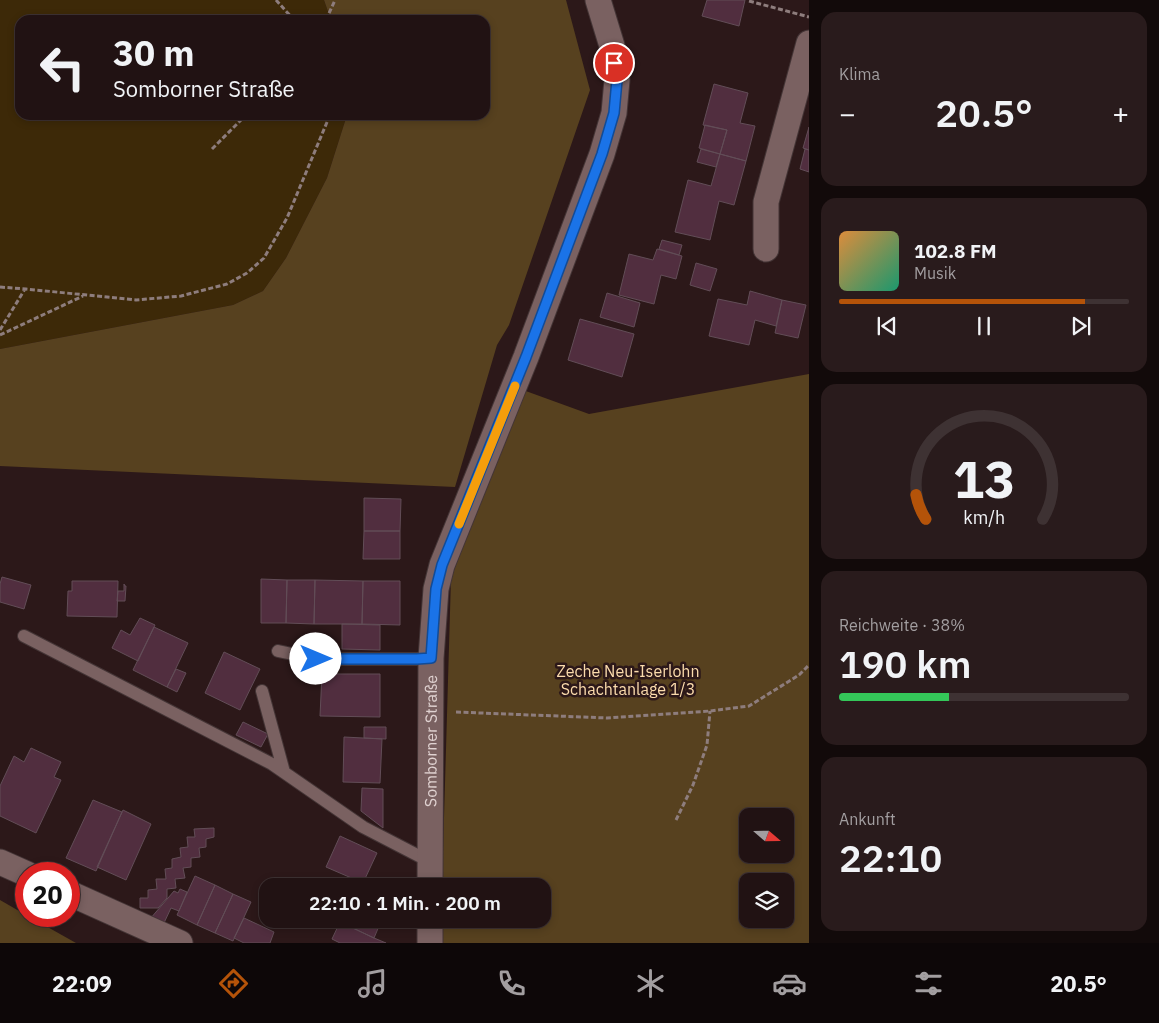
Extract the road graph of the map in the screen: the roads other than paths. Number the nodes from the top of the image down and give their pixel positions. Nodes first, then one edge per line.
1 (598, 0) edge
2 (809, 43) edge
3 (766, 250) dead end
4 (24, 636) dead end
5 (278, 651) dead end
6 (431, 658) junction
7 (262, 691) dead end
8 (284, 772) junction
9 (429, 860) junction
10 (0, 862) edge
11 (15, 869) edge
12 (430, 878) edge
13 (80, 898) edge
14 (430, 928) edge
15 (180, 943) edge
16 (430, 943) edge

1 - 6 street, Somborner Straße
2 - 3 street
4 - 8 lane
5 - 6 lane
6 - 9 street, Somborner Straße
7 - 8 lane
8 - 9 lane
9 - 12 street, Somborner Straße
10 - 11 street
13 - 15 street
14 - 16 street

